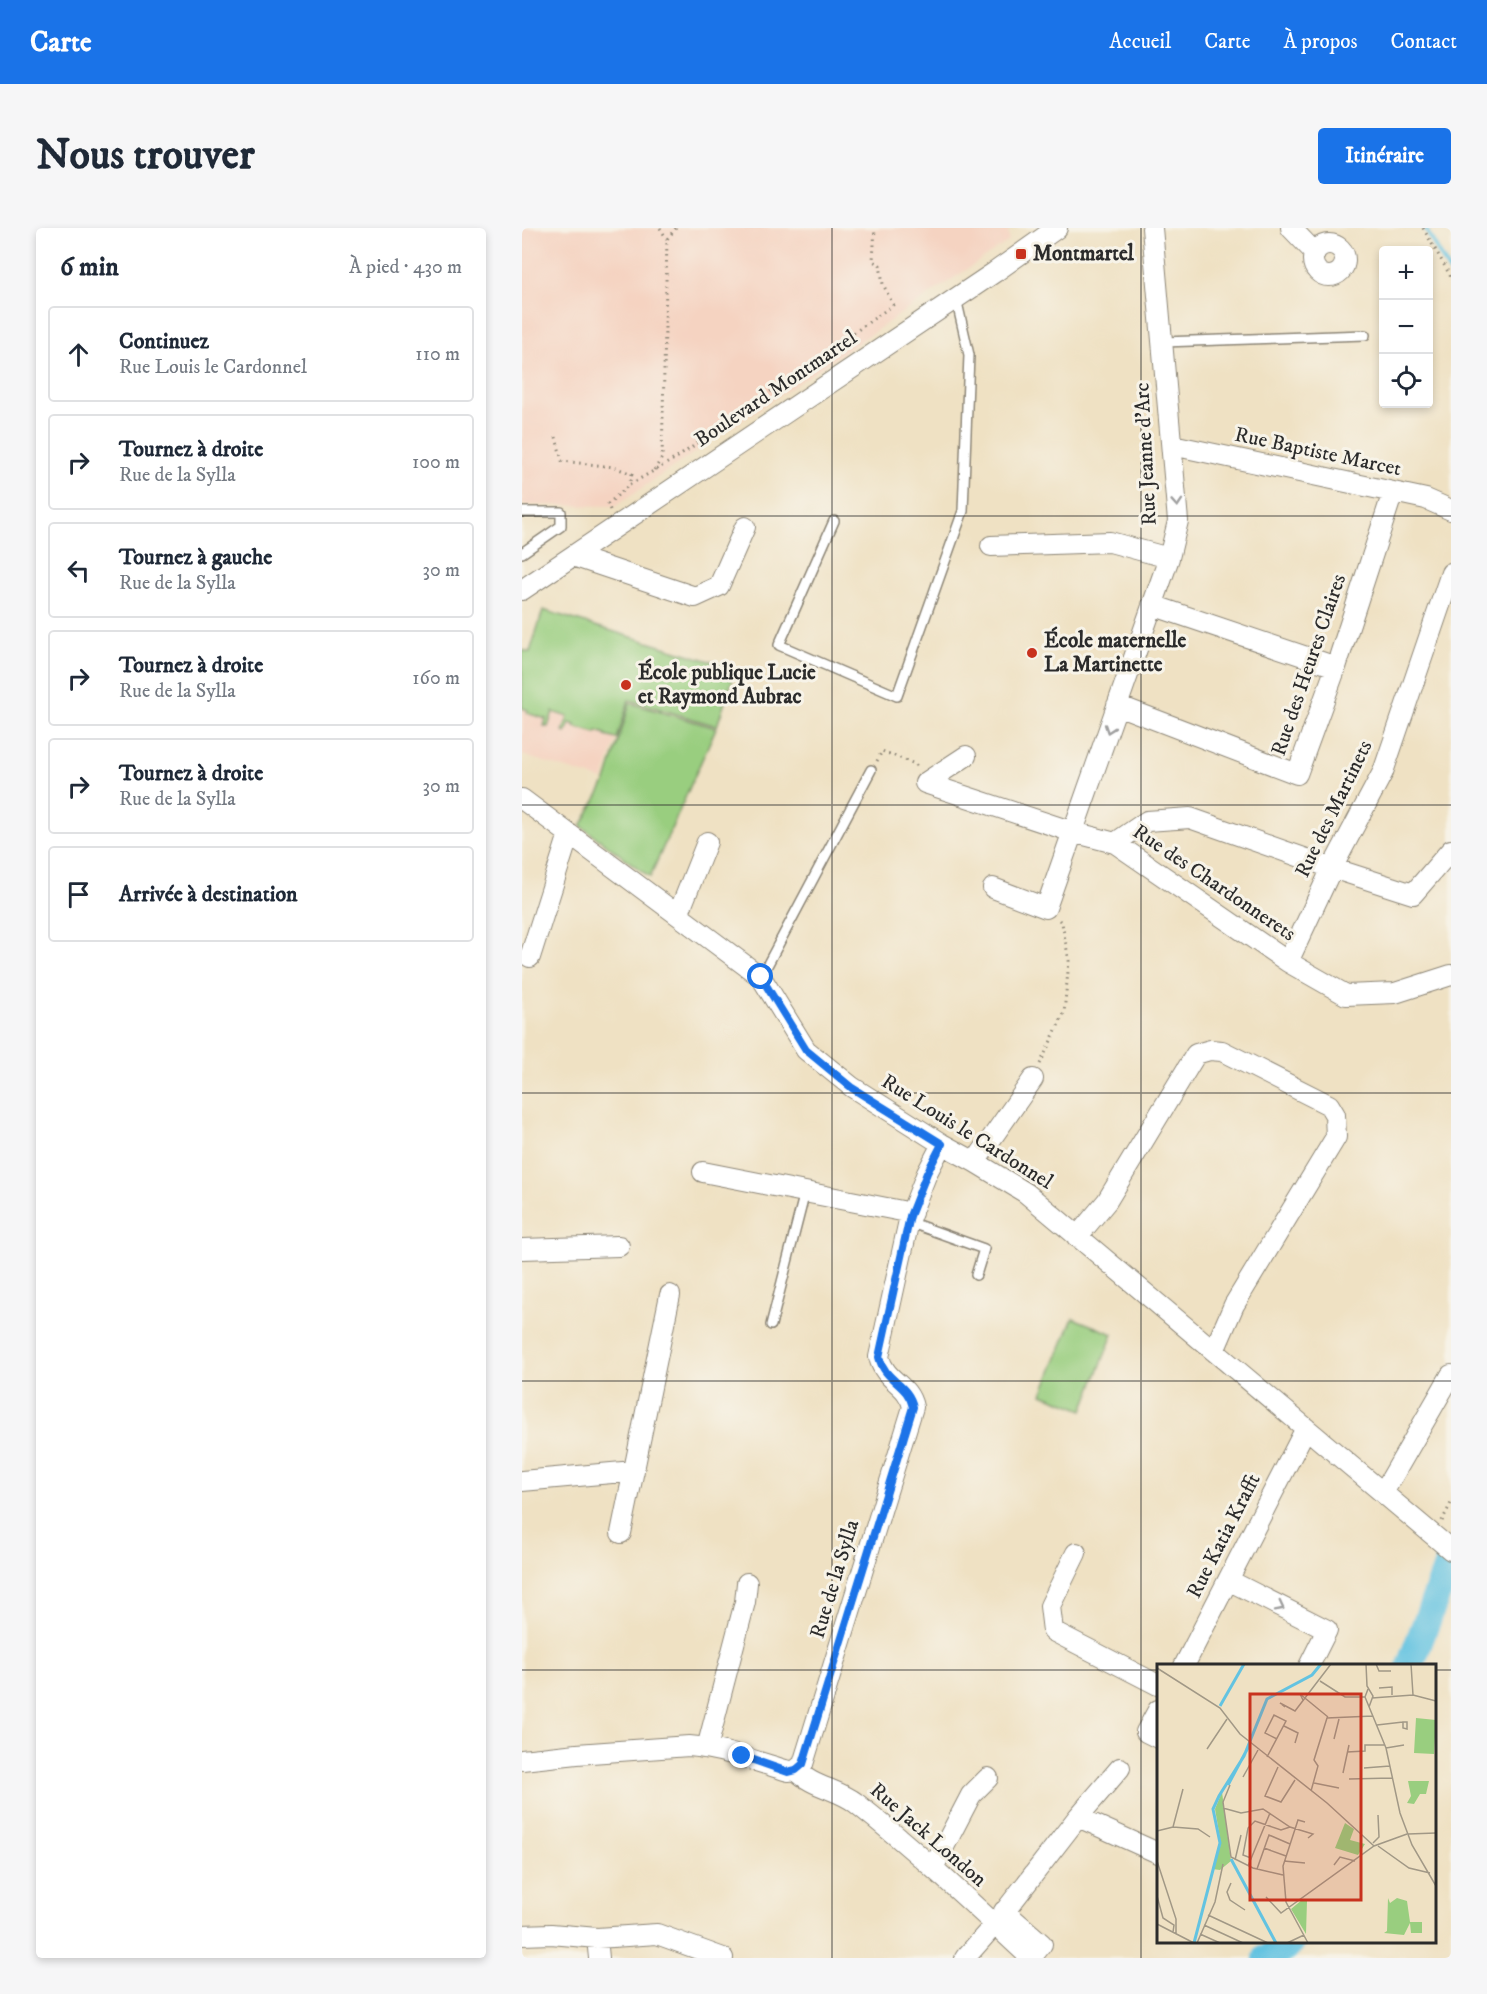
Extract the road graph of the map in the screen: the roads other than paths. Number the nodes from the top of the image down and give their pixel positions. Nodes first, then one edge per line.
1 (1057, 228) edge
2 (1152, 228) edge
3 (1291, 228) edge
4 (1315, 253) dead end
5 (956, 298) junction
6 (1365, 335) dead end
7 (1163, 342) junction
8 (1172, 445) junction
9 (1393, 492) junction
10 (1451, 510) edge
11 (522, 512) edge
12 (834, 520) dead end
13 (745, 527) dead end
14 (991, 546) dead end
15 (522, 553) edge
16 (573, 556) junction
17 (1168, 558) junction
18 (1449, 584) edge
19 (522, 590) edge
20 (1152, 605) junction
21 (1336, 667) junction
22 (1117, 705) junction
23 (966, 756) dead end
24 (871, 770) dead end
25 (522, 800) edge
26 (1073, 832) junction
27 (569, 834) junction
28 (707, 842) dead end
29 (1115, 843) junction
30 (1451, 850) edge
31 (1332, 868) junction
32 (993, 888) dead end
33 (678, 915) junction
34 (530, 957) dead end
35 (1288, 962) junction
36 (1451, 975) edge
37 (761, 977) junction
38 (1033, 1079) road end
39 (942, 1144) junction
40 (975, 1162) junction
41 (703, 1172) dead end
42 (805, 1192) junction
43 (910, 1217) junction
44 (1077, 1237) junction
45 (619, 1246) dead end
46 (522, 1249) edge
47 (976, 1275) dead end
48 (670, 1295) dead end
49 (771, 1325) dead end
50 (1214, 1351) junction
51 (1451, 1375) edge
52 (1306, 1428) junction
53 (634, 1471) junction
54 (522, 1481) edge
55 (1383, 1493) junction
56 (621, 1533) dead end
57 (1445, 1544) edge
58 (1077, 1553) dead end
59 (1228, 1580) junction
60 (747, 1583) dead end
61 (1185, 1664) edge
62 (1310, 1664) edge
63 (1157, 1684) edge
64 (1157, 1714) edge
65 (1152, 1735) edge
66 (707, 1748) junction
67 (522, 1760) edge
68 (1120, 1768) dead end
69 (796, 1770) junction
70 (988, 1778) dead end
71 (1078, 1816) junction
72 (1157, 1853) edge
73 (933, 1868) junction
74 (999, 1918) junction
75 (522, 1935) edge
76 (598, 1948) edge
77 (723, 1958) edge
78 (965, 1958) edge
79 (1031, 1958) edge

1 - 5 street, Boulevard Montmartel
2 - 7 street, Rue Jeanne d'Arc
3 - 4 street
5 - 12 lane
5 - 16 street, Boulevard Montmartel
6 - 7 lane
7 - 8 street, Rue Jeanne d'Arc
8 - 9 street, Rue Baptiste Marcet
8 -> 17 street, Rue Jeanne d'Arc
9 - 10 street, Rue Baptiste Marcet
9 - 21 street, Rue des Heures Claires
11 - 15 lane
13 - 16 street
14 - 17 street
16 - 19 street, Boulevard Montmartel
17 - 20 street, Rue Jeanne d'Arc
18 - 31 street, Rue des Martinets
20 - 21 street
20 - 22 street, Rue Jeanne d'Arc
21 - 22 street, Rue des Heures Claires
22 -> 26 street, Rue Jeanne d'Arc
23 - 26 street, Rue des Chardonnerets
24 - 37 lane
25 - 27 street, Rue Louis le Cardonnel
26 - 29 street, Rue des Chardonnerets
26 - 32 street, Rue Jeanne d'Arc
27 - 33 street, Rue Louis le Cardonnel
27 - 34 street
28 - 33 street
29 - 31 street
29 - 35 street, Rue des Chardonnerets
30 - 31 street
31 - 35 street, Rue des Martinets
33 - 37 street, Rue Louis le Cardonnel
35 - 36 street, Rue des Chardonnerets
37 - 39 street, Rue Louis le Cardonnel
38 - 40 street
39 - 40 street, Rue Louis le Cardonnel
39 - 43 street, Rue de la Sylla
40 - 44 street, Rue Louis le Cardonnel
41 - 42 street
42 - 43 street
42 - 49 lane
43 - 47 lane
43 - 69 street, Rue de la Sylla
44 - 50 street, Rue Louis le Cardonnel
44 - 50 street
45 - 46 street
48 - 53 street
50 - 52 street, Rue Louis le Cardonnel
51 - 55 street
52 - 55 street, Rue Louis le Cardonnel
52 - 59 street, Rue Katia Krafft
53 - 54 street
53 - 56 street
55 - 57 street, Rue Louis le Cardonnel
58 - 63 street
59 - 61 street, Rue Katia Krafft
59 -> 62 street
60 - 66 street
64 - 65 street
66 - 67 street
66 - 69 street
68 - 71 street
69 - 73 street, Rue Jack London
70 - 73 street
71 - 72 street
71 - 74 street
73 - 74 street, Rue Jack London
74 - 78 street
74 - 79 street, Rue Jack London
75 - 76 street
76 - 77 street

